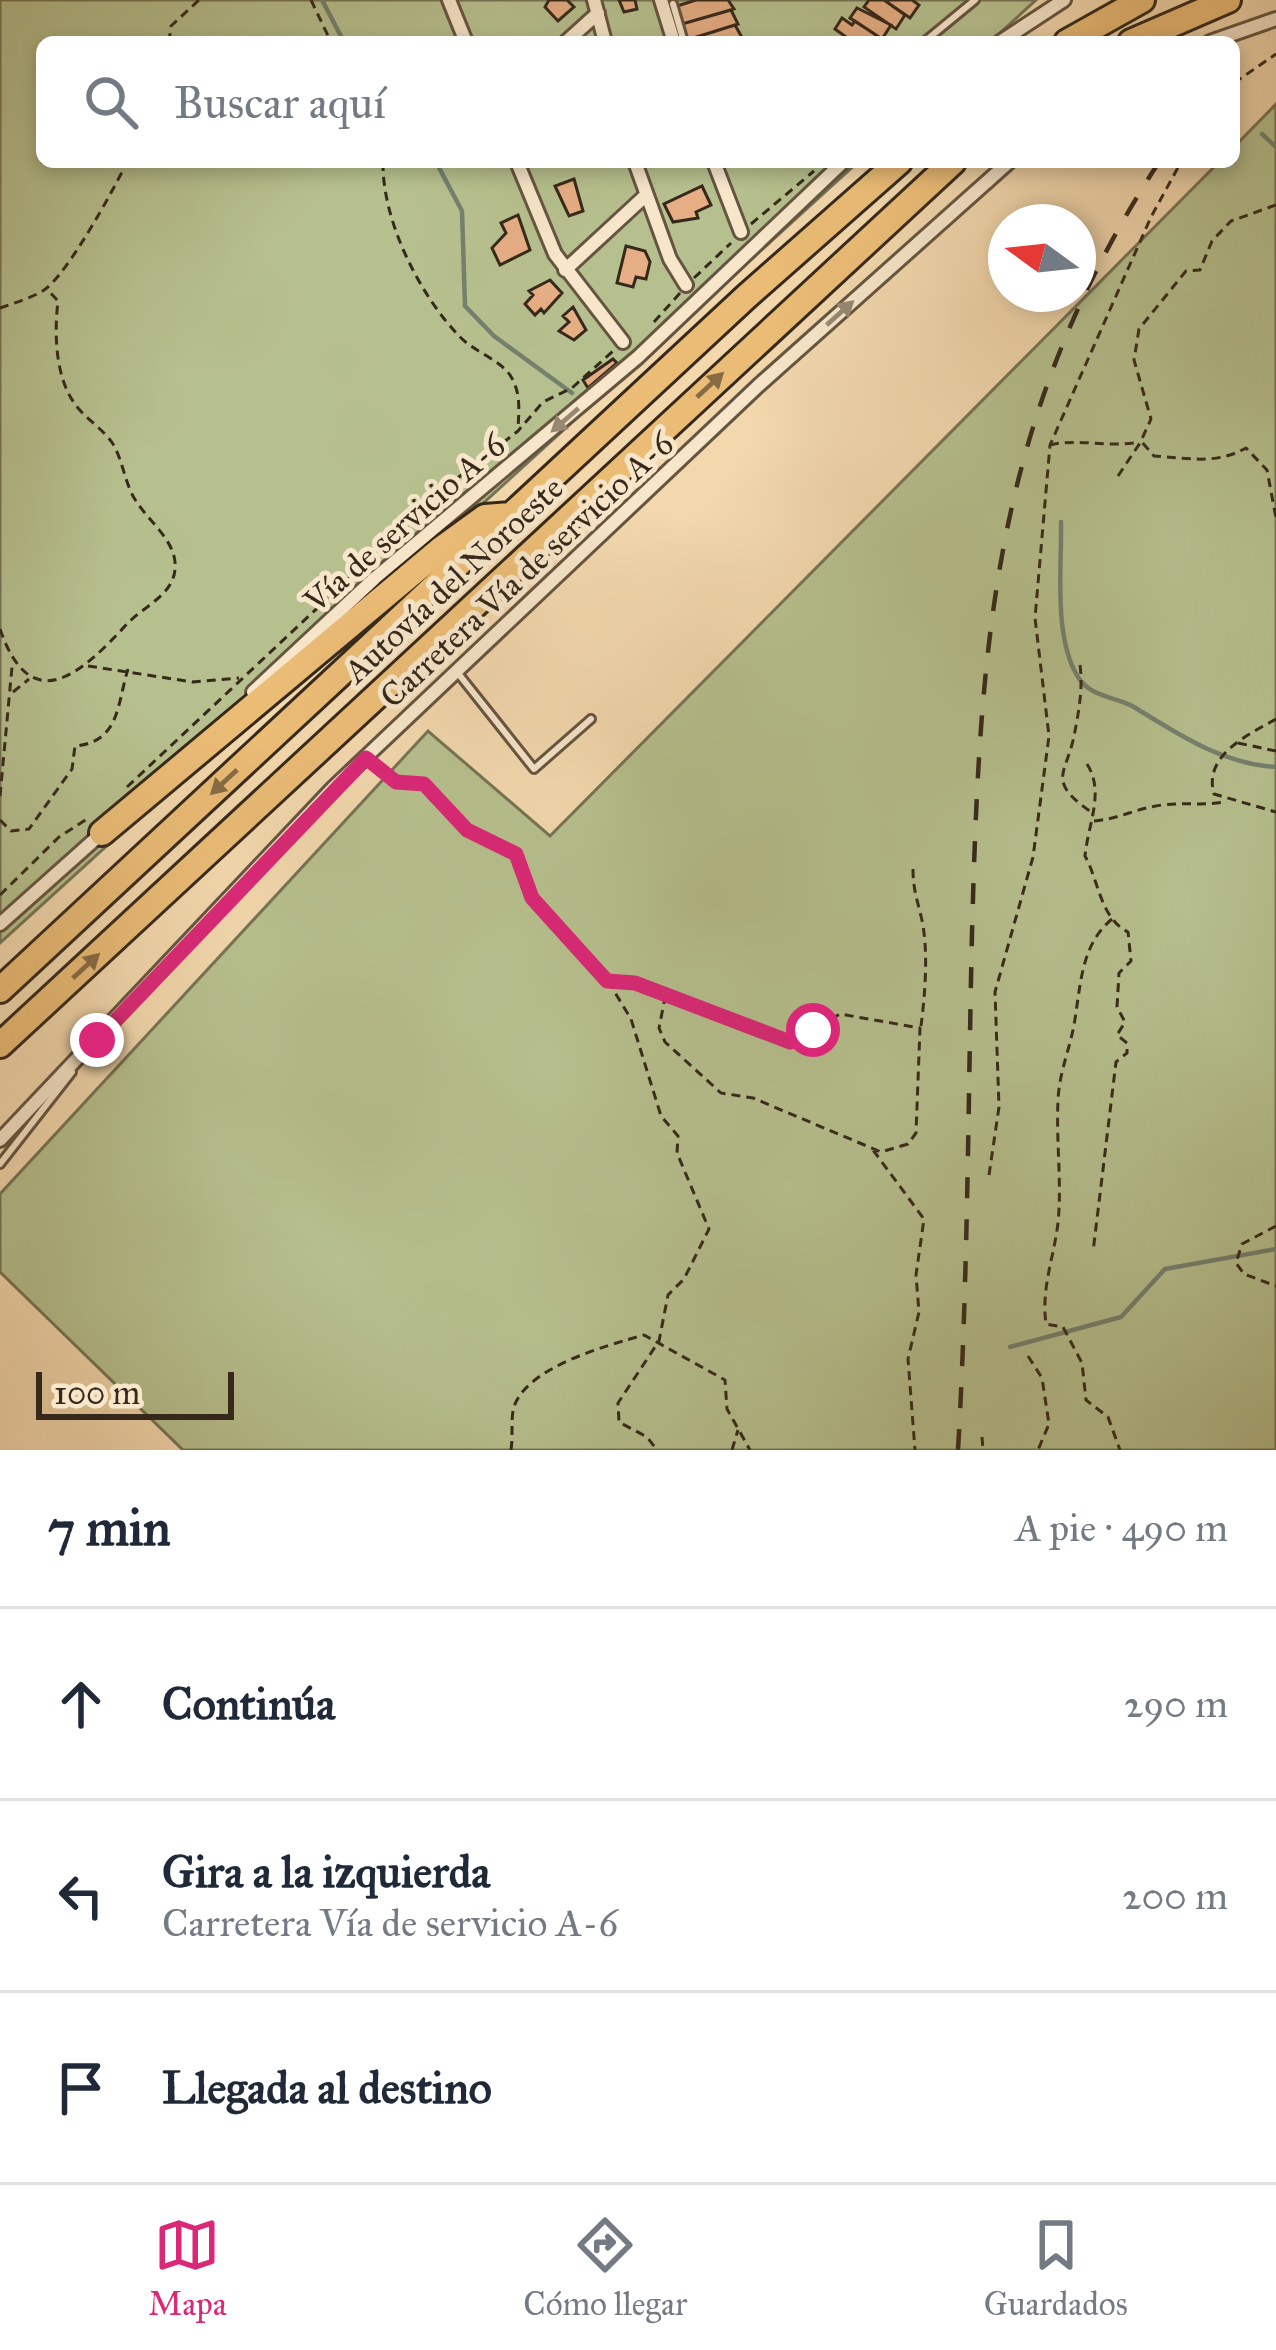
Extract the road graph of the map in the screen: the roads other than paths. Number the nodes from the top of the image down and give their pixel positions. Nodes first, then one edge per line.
1 (448, 0) edge
2 (975, 0) edge
3 (1064, 0) edge
4 (1142, 0) edge
5 (1228, 0) edge
6 (667, 2) edge
7 (596, 7) edge
8 (1276, 19) edge
9 (463, 36) edge
10 (571, 36) edge
11 (673, 36) edge
12 (681, 36) edge
13 (931, 36) edge
14 (1009, 36) edge
15 (1078, 36) edge
16 (1145, 36) edge
17 (1227, 36) edge
18 (520, 168) edge
19 (637, 168) edge
20 (717, 168) edge
21 (838, 168) edge
22 (892, 168) edge
23 (947, 168) edge
24 (1002, 168) edge
25 (644, 196) junction
26 (741, 232) road end
27 (565, 269) junction
28 (686, 285) road end
29 (623, 343) road end
30 (511, 515) junction
31 (457, 672) junction
32 (591, 719) dead end
33 (102, 821) junction
34 (0, 924) edge
35 (0, 990) edge
36 (97, 1040) junction
37 (0, 1046) edge
38 (0, 1140) edge
39 (0, 1164) edge

1 - 9 street
2 - 13 lane
3 - 14 street
4 - 15 highway
5 - 16 highway
6 - 11 street
6 - 12 lane
7 - 10 street
8 - 17 street
18 - 27 street
19 - 25 street
20 - 26 street
21 -> 33 street, Vía de servicio A-6
22 - 30 highway, Autovía del Noroeste
37 -> 23 highway, Autovía del Noroeste
31 -> 24 street, Carretera Vía de servicio A-6
25 - 27 street
25 - 28 street
27 - 29 street
30 - 33 highway
30 -> 35 highway, Autovía del Noroeste
31 - 32 lane
31 - 36 street, Carretera Vía de servicio A-6
33 - 34 street, Vía de servicio A-6
36 - 38 street, Carretera Vía de servicio A-6
36 - 39 lane

